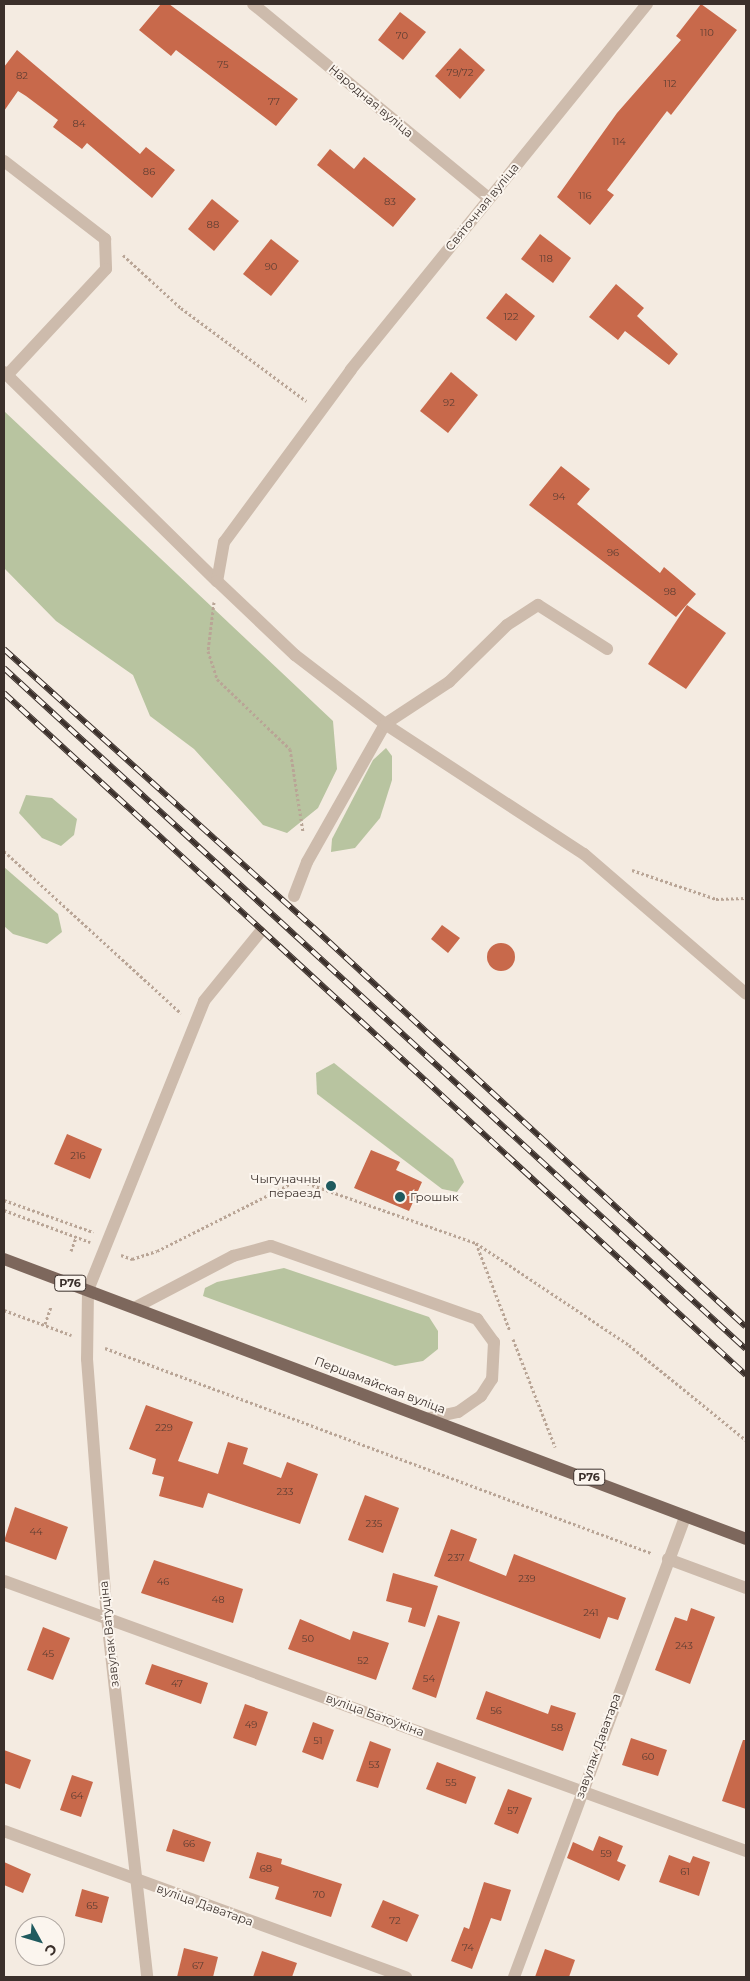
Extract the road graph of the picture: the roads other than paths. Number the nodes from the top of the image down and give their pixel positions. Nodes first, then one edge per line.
1 (253, 4) edge
2 (647, 4) edge
3 (4, 161) edge
4 (488, 198) junction
5 (5, 374) edge
6 (217, 580) junction
7 (607, 649) dead end
8 (385, 724) junction
9 (294, 896) dead end
10 (260, 932) dead end
11 (746, 994) edge
12 (4, 1259) edge
13 (88, 1290) junction
14 (136, 1307) junction
15 (430, 1418) junction
16 (685, 1516) junction
17 (746, 1539) edge
18 (668, 1559) junction
19 (4, 1581) edge
20 (746, 1588) edge
21 (107, 1618) junction
22 (582, 1790) junction
23 (4, 1831) edge
24 (746, 1852) edge
25 (136, 1880) junction
26 (147, 1977) edge
27 (406, 1977) edge
28 (514, 1977) edge

1 - 4 street, Народная вуліца
2 - 4 street, Святочная вуліца
3 - 5 street
4 - 6 street, Святочная вуліца
5 - 6 street
6 - 8 street
7 - 8 street
8 - 9 street
8 - 11 street
10 - 13 street
12 - 13 main road, Першамайская вуліца / Р76
13 - 14 main road, Першамайская вуліца / Р76
13 - 21 street, завулак Ватуціна
14 - 15 main road, Першамайская вуліца / Р76
14 - 15 street
15 - 16 main road, Першамайская вуліца / Р76
16 - 17 main road, Першамайская вуліца / Р76
16 - 18 street, завулак Даватара
18 - 20 street
18 - 22 street, завулак Даватара
19 - 21 street, вуліца Батоўкіна
21 - 22 street, вуліца Батоўкіна
21 - 25 street, завулак Ватуціна
22 - 24 street, вуліца Батоўкіна
22 - 28 street, завулак Даватара
23 - 25 street, вуліца Даватара
25 - 26 street, завулак Ватуціна
25 - 27 street, вуліца Даватара

